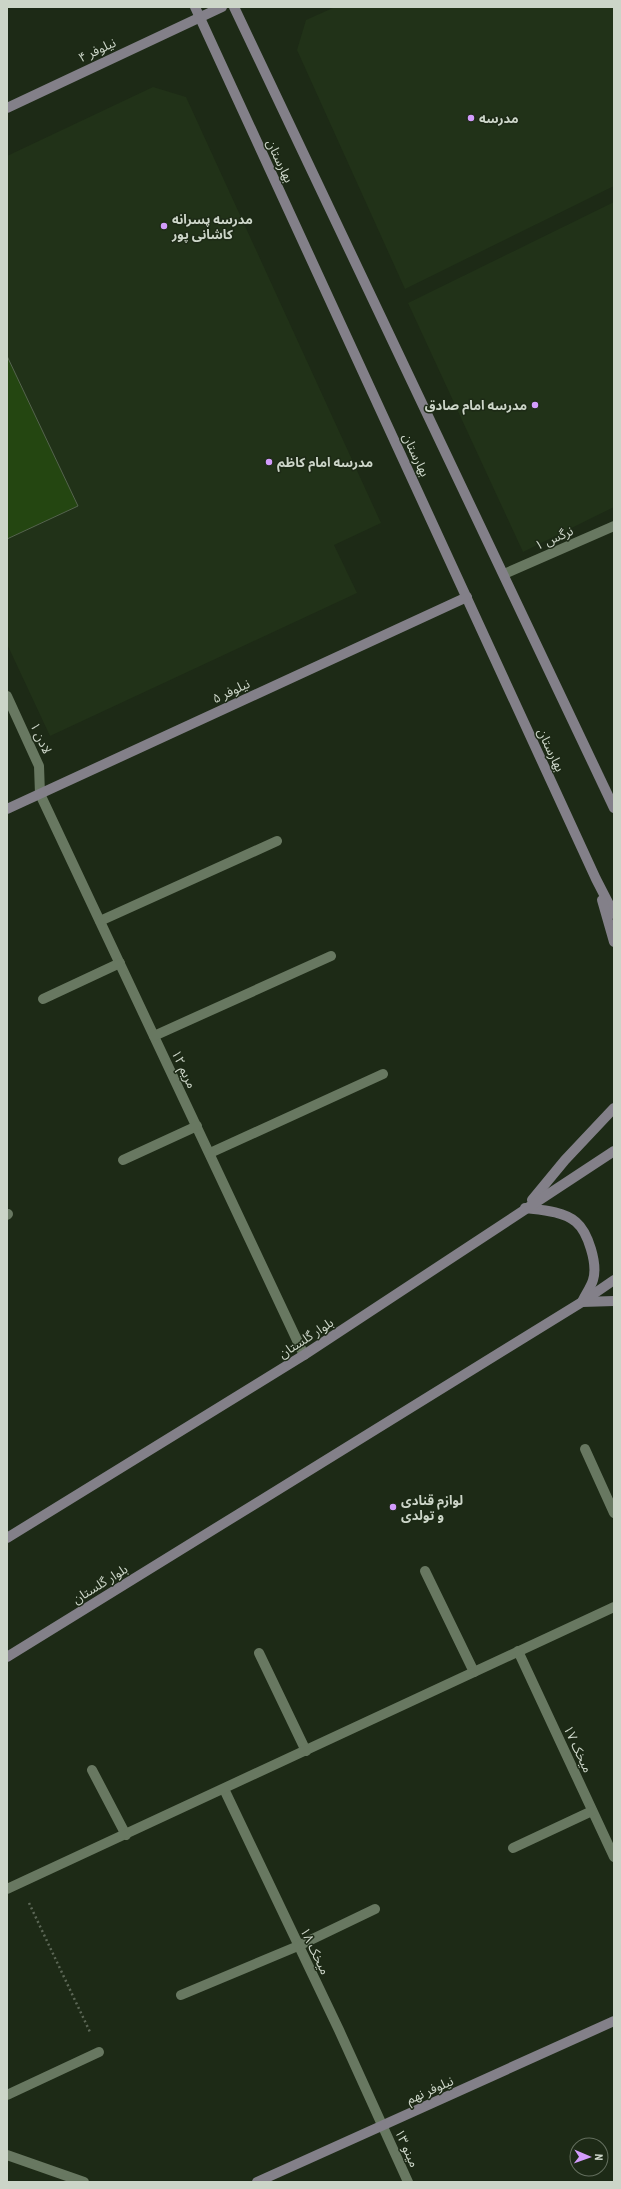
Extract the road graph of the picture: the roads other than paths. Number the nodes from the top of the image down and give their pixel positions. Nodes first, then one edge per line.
1 (194, 7) edge
2 (222, 7) edge
3 (234, 7) edge
4 (199, 17) junction
5 (7, 108) edge
6 (614, 526) edge
7 (504, 574) junction
8 (467, 597) junction
9 (7, 696) edge
10 (40, 794) junction
11 (614, 808) edge
12 (7, 809) edge
13 (277, 841) dead end
14 (596, 879) junction
15 (614, 914) edge
16 (100, 921) junction
17 (614, 942) edge
18 (331, 956) dead end
19 (120, 963) junction
20 (43, 999) dead end
21 (154, 1036) junction
22 (383, 1074) dead end
23 (614, 1108) edge
24 (197, 1126) junction
25 (614, 1151) edge
26 (210, 1153) junction
27 (123, 1160) dead end
28 (525, 1208) junction
29 (614, 1280) edge
30 (614, 1301) edge
31 (582, 1302) junction
32 (304, 1355) junction
33 (585, 1449) dead end
34 (614, 1513) edge
35 (8, 1535) edge
36 (425, 1571) dead end
37 (614, 1607) edge
38 (518, 1651) junction
39 (259, 1653) dead end
40 (7, 1657) edge
41 (474, 1672) junction
42 (306, 1751) junction
43 (92, 1770) dead end
44 (224, 1789) junction
45 (592, 1811) junction
46 (126, 1835) junction
47 (513, 1848) dead end
48 (614, 1857) edge
49 (7, 1889) edge
50 (375, 1909) dead end
51 (298, 1946) junction
52 (181, 1995) dead end
53 (614, 2021) edge
54 (99, 2052) road end
55 (7, 2095) edge
56 (382, 2126) junction
57 (7, 2155) edge
58 (84, 2182) edge
59 (257, 2182) edge
60 (408, 2182) edge

1 - 4 main road, بهارستان
2 - 4 main road, نیلوفر ۴
3 - 7 main road, بهارستان
4 - 5 main road, نیلوفر ۴
4 - 8 main road, بهارستان
6 - 7 street, نرگس ۱
7 - 11 main road, بهارستان
8 - 10 main road, نیلوفر ۵
8 - 14 main road, بهارستان
9 - 10 street, لادن ۱
10 - 12 main road, نیلوفر ۵
10 - 16 street, مریم ۱۲
13 - 16 street
14 - 15 main road, بهارستان
14 - 17 main road
16 - 19 street, مریم ۱۲
18 - 21 street
19 - 20 street
19 - 21 street, مریم ۱۲
21 - 24 street, مریم ۱۲
22 - 26 street
23 - 28 main road
24 - 26 street, مریم ۱۲
24 - 27 street
25 - 28 main road, بلوار گلستان
26 - 32 street, مریم ۱۲
28 - 31 main road
28 - 32 main road, بلوار گلستان
29 - 31 main road, بلوار گلستان
30 - 31 main road
31 - 40 main road, بلوار گلستان
32 - 35 main road, بلوار گلستان
33 - 34 street
36 - 41 street
37 - 38 street
38 - 41 street
38 - 45 street, میخک ۱۷
39 - 42 street
41 - 42 street
42 - 44 street
43 - 46 street
44 - 46 street
44 - 51 street, میخک ۱۸
45 - 47 street
45 - 48 street, میخک ۱۷
46 - 49 street
50 - 51 street
51 - 52 street
51 - 56 street, میخک ۱۸
53 - 56 main road, نیلوفر نهم
54 - 55 street
56 - 59 main road, نیلوفر نهم
56 - 60 street, مینو ۱۳
57 - 58 street

